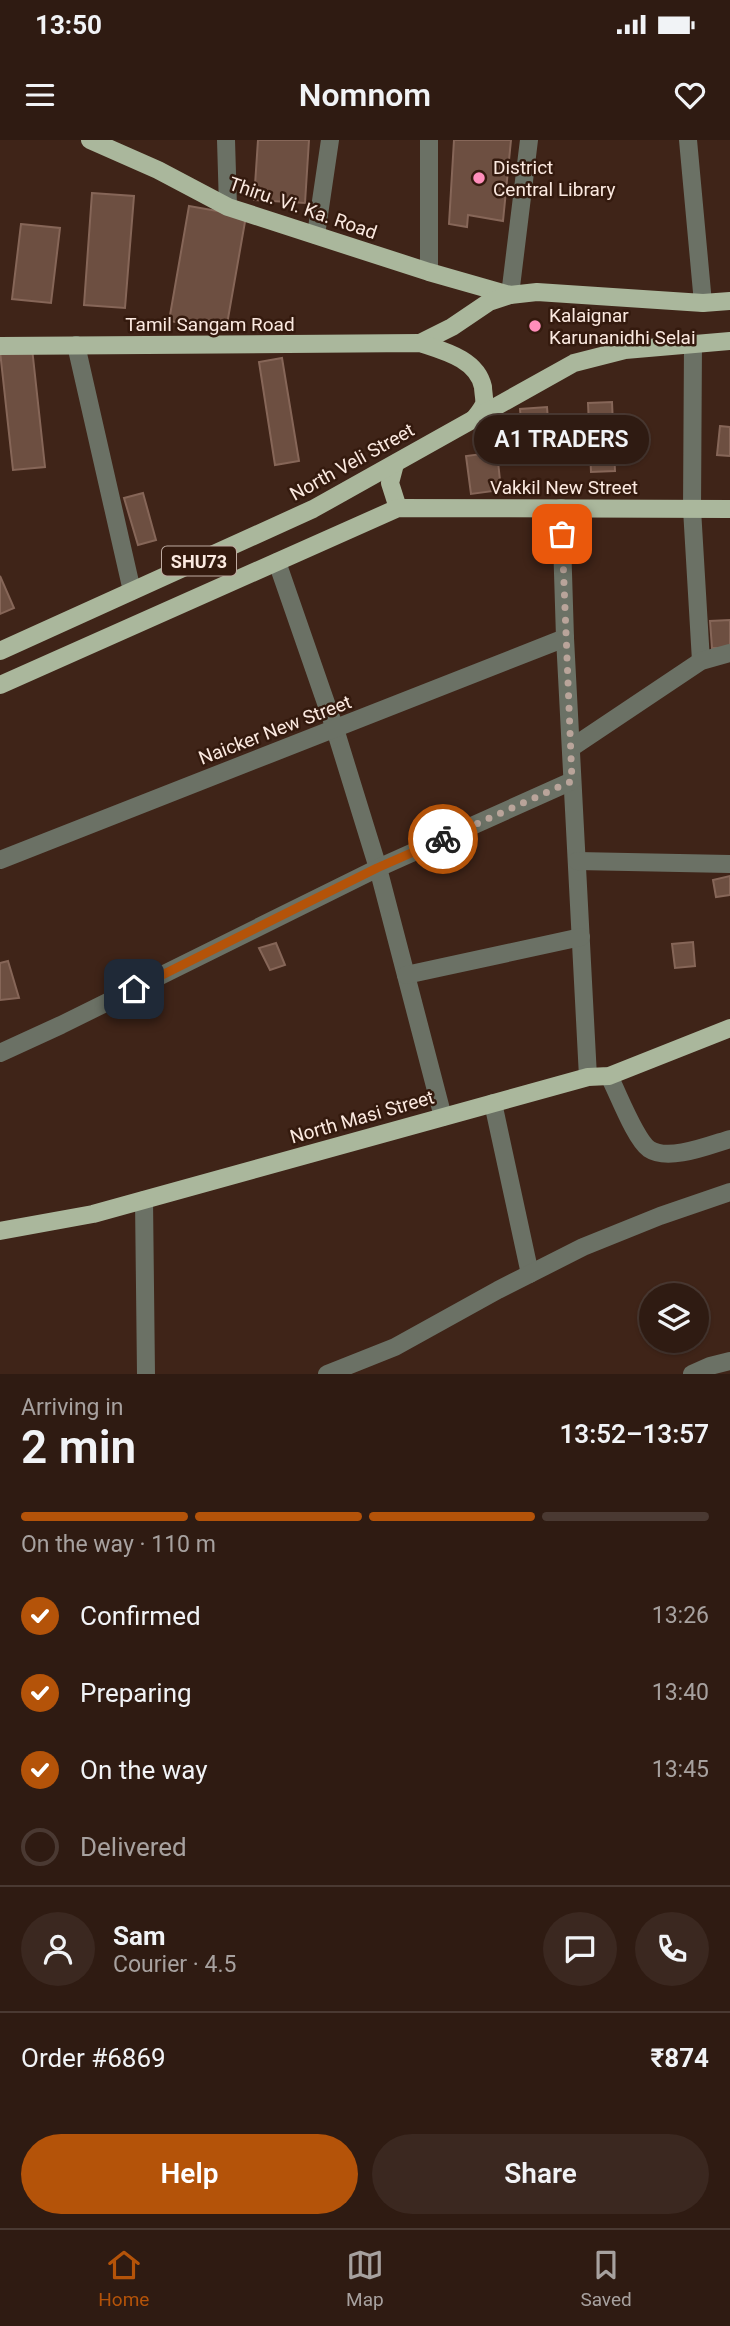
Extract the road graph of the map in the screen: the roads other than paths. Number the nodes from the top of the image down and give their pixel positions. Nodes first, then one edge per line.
1 (90, 140) edge
2 (226, 140) edge
3 (330, 140) edge
4 (429, 140) edge
5 (529, 140) edge
6 (688, 140) edge
7 (109, 144) edge
8 (228, 207) junction
9 (316, 235) junction
10 (429, 272) junction
11 (510, 295) junction
12 (730, 302) edge
13 (703, 303) junction
14 (730, 341) edge
15 (420, 343) junction
16 (693, 343) junction
17 (0, 345) edge
18 (76, 345) junction
19 (474, 419) junction
20 (395, 464) junction
21 (398, 508) junction
22 (561, 508) junction
23 (692, 509) junction
24 (730, 509) edge
25 (277, 562) junction
26 (132, 591) junction
27 (565, 638) junction
28 (0, 651) edge
29 (730, 653) edge
30 (701, 661) junction
31 (0, 685) edge
32 (335, 729) junction
33 (571, 748) junction
34 (572, 781) junction
35 (0, 860) edge
36 (577, 861) junction
37 (730, 864) edge
38 (377, 868) junction
39 (581, 937) junction
40 (406, 975) junction
41 (730, 1028) edge
42 (0, 1053) edge
43 (609, 1076) junction
44 (588, 1077) junction
45 (493, 1103) junction
46 (443, 1116) junction
47 (730, 1139) edge
48 (730, 1192) edge
49 (144, 1200) junction
50 (0, 1231) edge
51 (530, 1274) junction
52 (730, 1361) edge
53 (146, 1374) edge
54 (327, 1374) edge
55 (692, 1374) edge

1 - 7 main road, Thiru. Vi. Ka. Road
2 - 8 street
3 - 9 street
4 - 10 street
5 - 11 street
6 - 13 street
7 - 8 main road, Thiru. Vi. Ka. Road
8 - 9 main road, Thiru. Vi. Ka. Road
9 - 10 main road, Thiru. Vi. Ka. Road
10 - 11 main road, Thiru. Vi. Ka. Road
11 - 13 main road
11 - 15 main road
12 - 13 main road
14 - 16 main road, North Veli Street / SHU73
15 - 18 main road, Tamil Sangam Road
15 - 19 main road
16 - 19 main road, North Veli Street / SHU73
16 - 23 street
17 - 18 main road, Tamil Sangam Road
18 - 26 street
19 - 20 main road, North Veli Street / SHU73
20 - 21 main road
20 - 26 main road, North Veli Street / SHU73
21 - 22 main road, Vakkil New Street
21 - 25 main road, SHU73
22 - 23 main road, Vakkil New Street
22 - 27 street
23 - 24 main road, Vakkil New Street
23 - 30 street
25 - 31 main road, SHU73
25 - 32 street
26 - 28 main road, North Veli Street / SHU73
27 - 32 street, Naicker New Street
27 - 33 street
29 - 30 street
30 - 33 street
32 - 35 street, Naicker New Street
32 - 38 street
33 - 34 street
34 - 36 street
34 - 38 street
36 - 37 street
36 - 39 street
38 - 40 street
38 - 42 street
39 - 40 street
39 - 44 street
40 - 46 street
41 - 43 main road, North Masi Street
43 - 44 main road, North Masi Street
43 - 47 street
44 - 45 main road, North Masi Street
45 - 46 main road, North Masi Street
45 - 51 street
46 - 49 main road, North Masi Street
48 - 51 street
49 - 50 main road, North Masi Street
49 - 53 street
51 - 54 street
52 - 55 street

